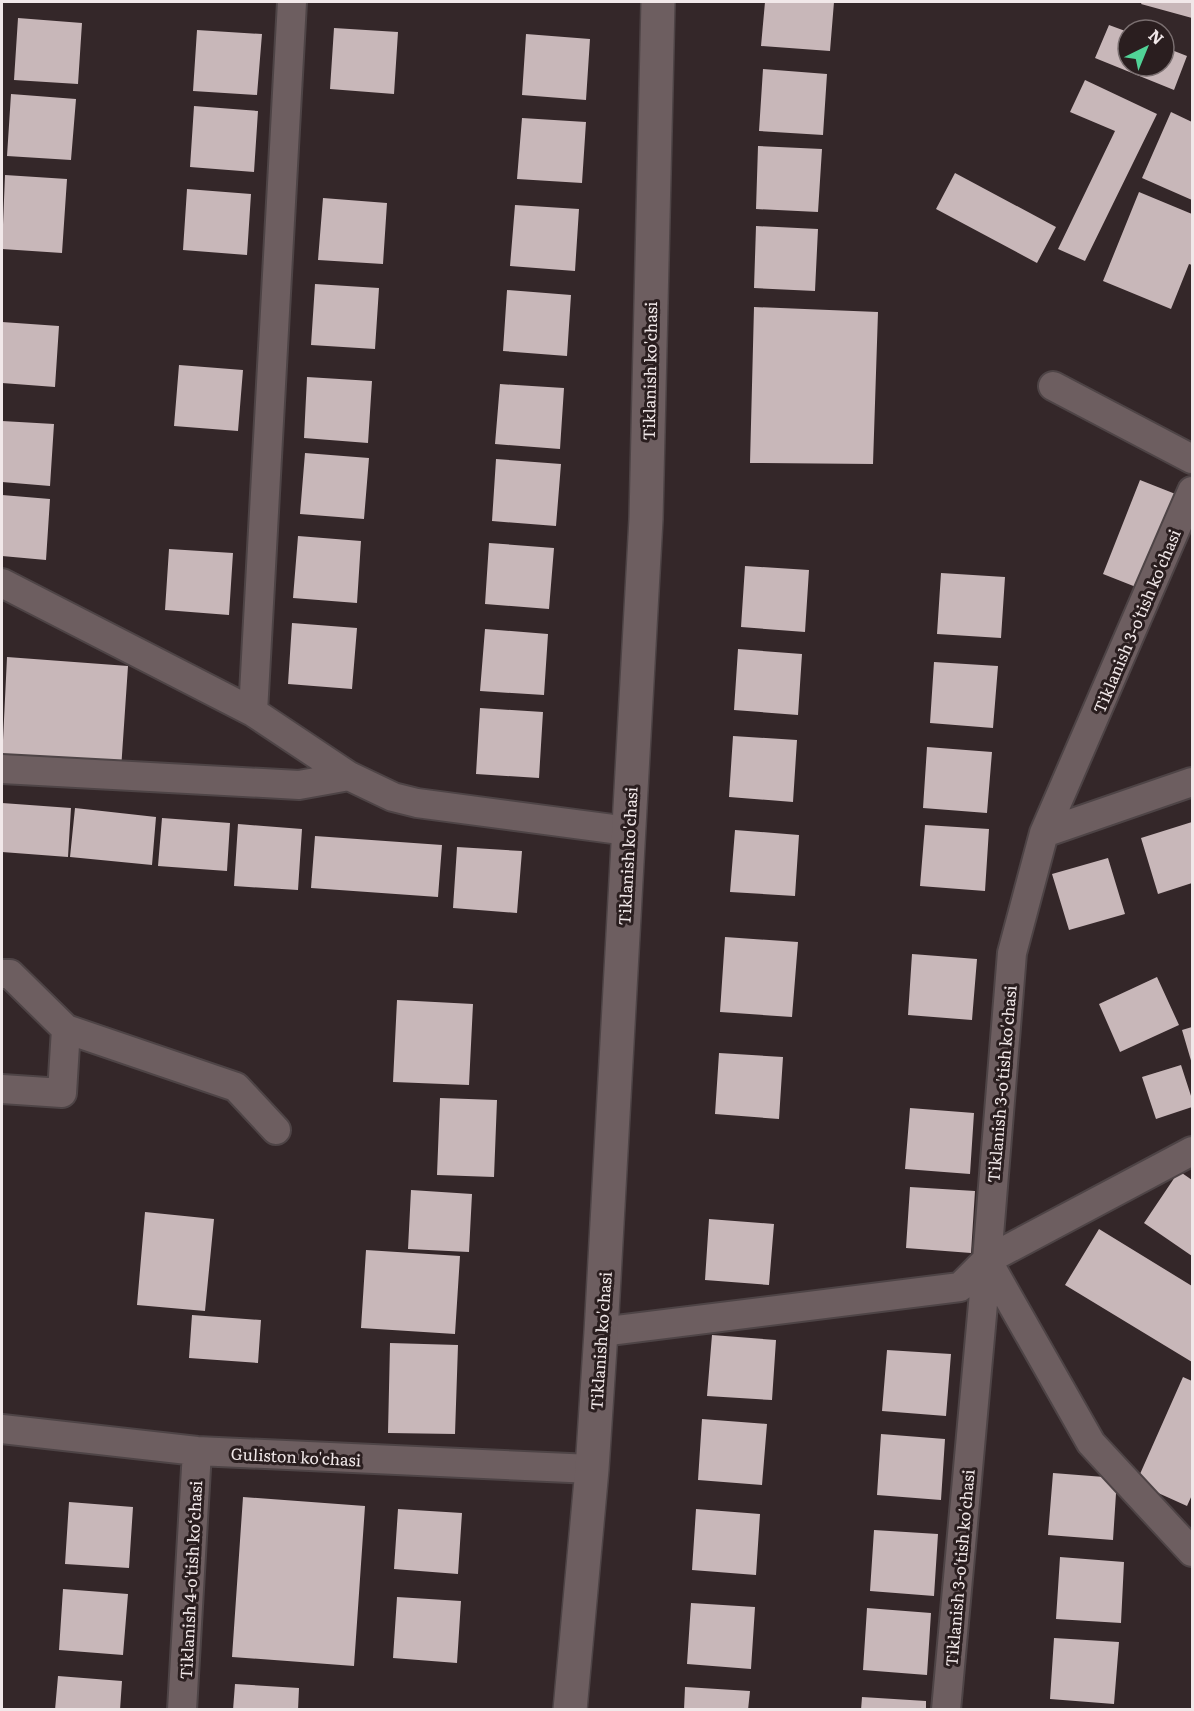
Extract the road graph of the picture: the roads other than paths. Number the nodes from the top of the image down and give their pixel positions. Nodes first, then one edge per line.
1 (291, 2) edge
2 (658, 2) edge
3 (1053, 386) dead end
4 (1192, 459) edge
5 (1192, 491) edge
6 (2, 582) edge
7 (253, 712) junction
8 (2, 769) edge
9 (349, 776) junction
10 (1192, 782) edge
11 (628, 831) junction
12 (1044, 832) junction
13 (2, 974) edge
14 (66, 1029) junction
15 (2, 1089) edge
16 (276, 1130) dead end
17 (1192, 1151) edge
18 (987, 1260) junction
19 (601, 1332) junction
20 (2, 1429) edge
21 (197, 1451) junction
22 (592, 1469) junction
23 (1192, 1552) edge
24 (182, 1710) edge
25 (570, 1710) edge
26 (946, 1710) edge

1 - 7 street
2 - 11 street, Tiklanish ko'chasi
3 - 4 street
5 - 12 street, Tiklanish 3-o'tish ko'chasi
6 - 7 street
7 - 9 street
8 - 9 street
9 - 11 street
10 - 12 street
11 - 19 street, Tiklanish ko'chasi
12 - 18 street, Tiklanish 3-o'tish ko'chasi
13 - 14 street
14 - 15 street
14 - 16 street
17 - 18 street
18 - 19 street
18 - 23 street
18 - 26 street, Tiklanish 3-o'tish ko'chasi
19 - 22 street, Tiklanish ko'chasi
20 - 21 street, Guliston ko'chasi
21 - 22 street, Guliston ko'chasi
21 - 24 street, Tiklanish 4-o'tish ko‘chasi
22 - 25 street, Tiklanish ko'chasi

